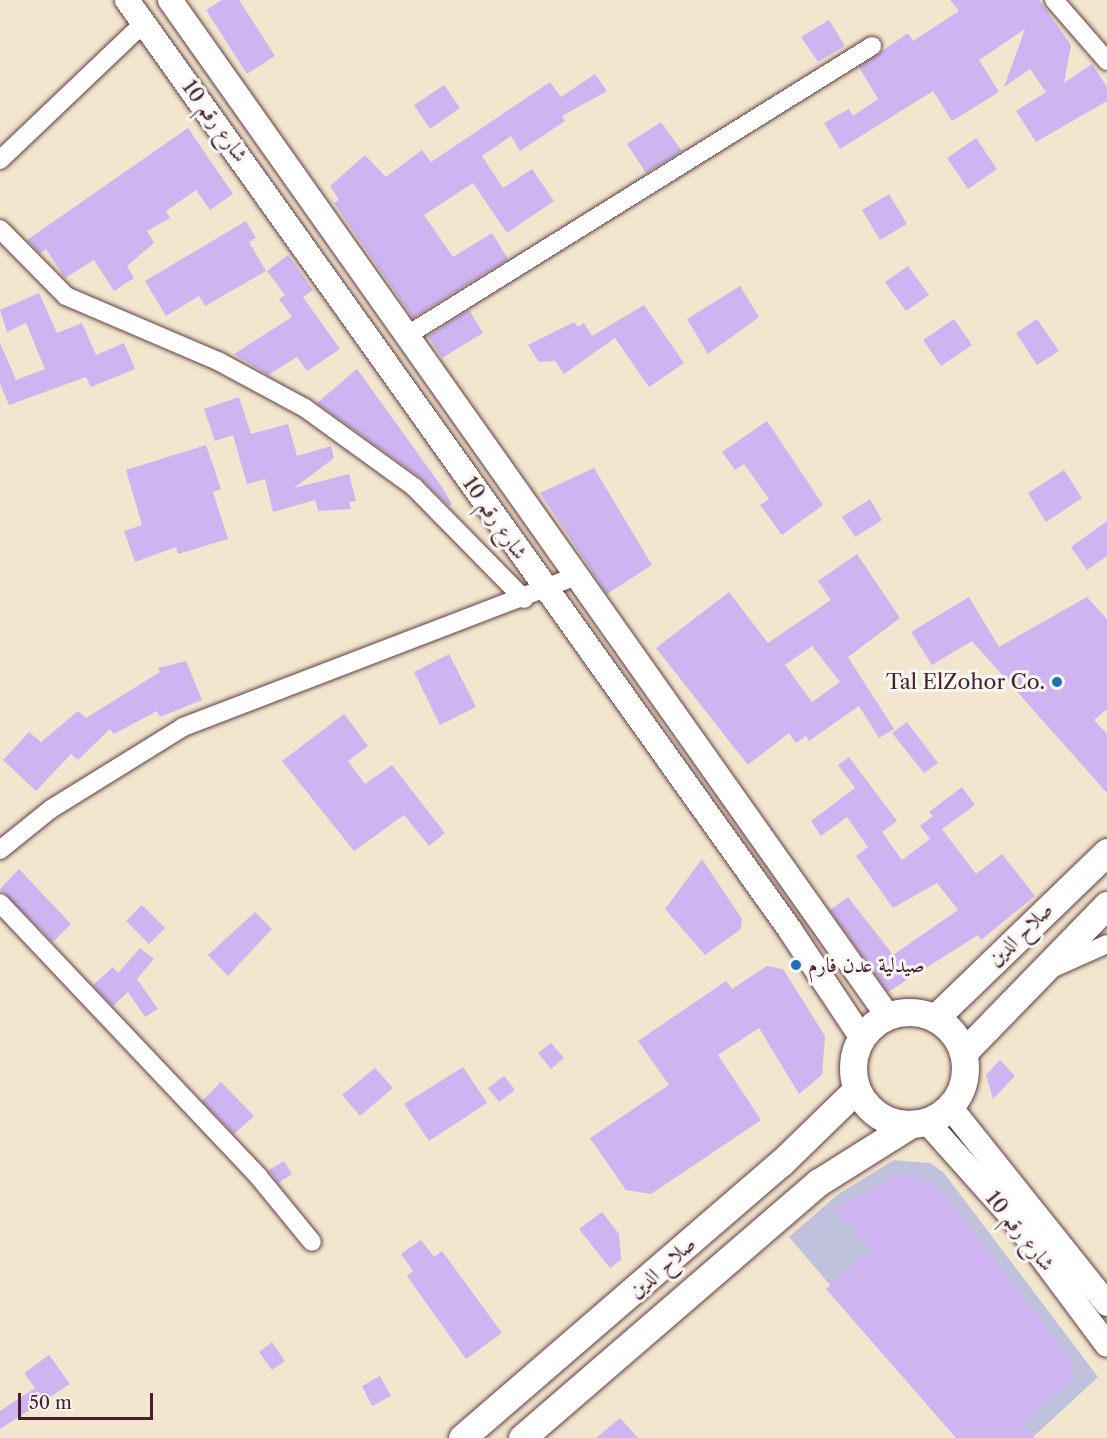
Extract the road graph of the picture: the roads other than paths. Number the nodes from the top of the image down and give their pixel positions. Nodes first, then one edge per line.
1 (127, 0) edge
2 (170, 0) edge
3 (1054, 0) edge
4 (144, 23) junction
5 (872, 46) dead end
6 (1107, 61) edge
7 (0, 160) edge
8 (0, 229) edge
9 (406, 336) junction
10 (573, 577) junction
11 (535, 595) junction
12 (0, 850) edge
13 (1107, 852) edge
14 (0, 903) edge
15 (1107, 905) edge
16 (1107, 944) edge
17 (1039, 975) junction
18 (888, 1015) junction
19 (935, 1018) junction
20 (861, 1037) junction
21 (964, 1052) junction
22 (856, 1090) junction
23 (950, 1107) junction
24 (919, 1123) junction
25 (312, 1242) dead end
26 (1107, 1304) edge
27 (1107, 1345) edge
28 (462, 1438) edge
29 (522, 1438) edge

1 - 4 main road, شارع رقم 10
2 - 9 main road, شارع رقم 10
3 - 6 street
4 - 7 street
4 - 11 main road, شارع رقم 10
5 - 9 street
8 - 11 street
9 - 10 main road, شارع رقم 10
10 - 11 street
10 - 18 main road, شارع رقم 10
11 - 12 street
11 - 20 main road, شارع رقم 10
13 - 19 highway, صلاح الدين
14 - 25 street
15 - 17 highway, صلاح الدين
16 - 17 street
17 - 21 highway, صلاح الدين
18 - 19 highway
18 - 20 highway
19 - 21 highway
20 - 22 highway
21 - 23 highway
22 - 24 highway
22 - 28 highway, صلاح الدين
23 - 24 highway
23 - 26 main road, شارع رقم 10
24 - 27 main road, شارع رقم 10
24 - 29 highway, صلاح الدين

